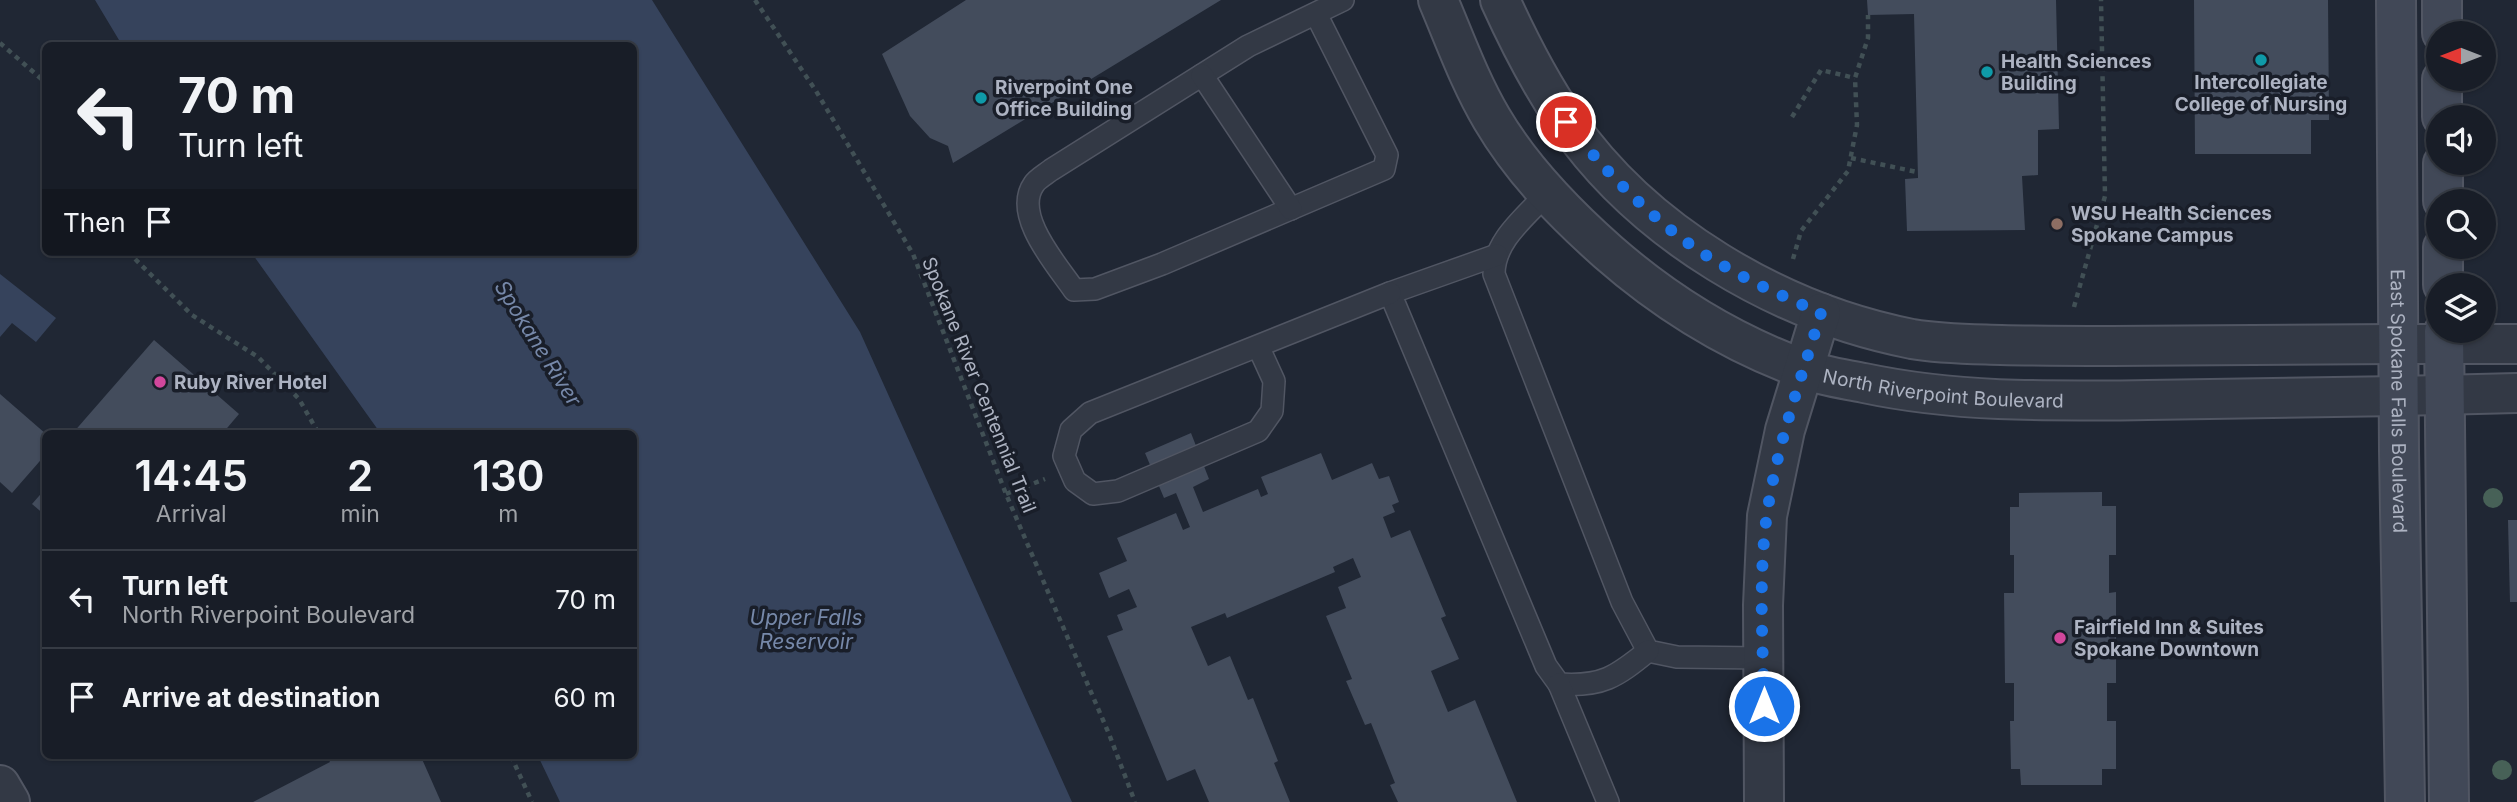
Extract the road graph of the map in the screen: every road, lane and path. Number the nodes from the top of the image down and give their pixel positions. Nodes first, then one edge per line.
1 (755, 0) edge
2 (1343, 0) edge
3 (1438, 0) edge
4 (1500, 0) edge
5 (2101, 0) edge
6 (2396, 0) edge
7 (2442, 0) edge
8 (1316, 14) junction
9 (1868, 15) dead end
10 (2442, 21) edge
11 (0, 43) edge
12 (1202, 75) junction
13 (1855, 78) junction
14 (42, 80) edge
15 (1792, 117) dead end
16 (1592, 155) junction
17 (1851, 158) junction
18 (1917, 172) dead end
19 (1547, 193) junction
20 (1291, 209) junction
21 (1497, 255) junction
22 (132, 256) edge
23 (1791, 267) dead end
24 (1391, 293) junction
25 (2074, 307) dead end
26 (1821, 313) junction
27 (2426, 340) edge
28 (2496, 342) edge
29 (2444, 343) edge
30 (2398, 344) junction
31 (2517, 344) edge
32 (1258, 346) junction
33 (1804, 369) junction
34 (2517, 393) edge
35 (2444, 394) junction
36 (2399, 396) junction
37 (318, 430) edge
38 (1069, 470) junction
39 (1006, 494) junction
40 (1648, 651) junction
41 (1763, 658) junction
42 (1559, 684) junction
43 (512, 759) edge
44 (0, 785) edge
45 (10, 802) edge
46 (531, 802) edge
47 (1135, 802) edge
48 (1608, 802) edge
49 (1764, 802) edge
50 (2406, 802) edge
51 (2449, 802) edge

1 - 39 path, Spokane River Centennial Trail
2 - 8 lane
3 - 19 street, North Riverpoint Boulevard
4 - 16 street
5 - 25 path
6 - 30 main road, East Spokane Falls Boulevard
7 - 10 main road
8 - 12 lane
8 - 20 lane
9 - 13 path
11 - 14 path
12 - 20 lane
12 - 20 lane
13 - 15 path
13 - 17 path
16 - 19 street
16 - 26 street
17 - 18 path
17 - 23 path
19 - 21 lane
19 - 33 street, North Riverpoint Boulevard
21 - 24 lane
21 - 40 lane
22 - 37 path
24 - 32 lane
24 - 42 lane
26 - 30 street
26 - 33 street
27 - 30 street
28 - 31 street
29 - 35 main road
30 - 36 main road, East Spokane Falls Boulevard
32 - 38 lane
32 - 38 lane
33 - 36 street, North Riverpoint Boulevard
33 - 41 street
34 - 35 street, North Riverpoint Boulevard
35 - 36 street, North Riverpoint Boulevard
35 - 51 main road
36 - 50 main road, East Spokane Falls Boulevard
38 - 39 path
39 - 47 path, Spokane River Centennial Trail
40 - 41 lane
40 - 42 lane
41 - 49 street
42 - 48 lane
43 - 46 path
44 - 45 street

